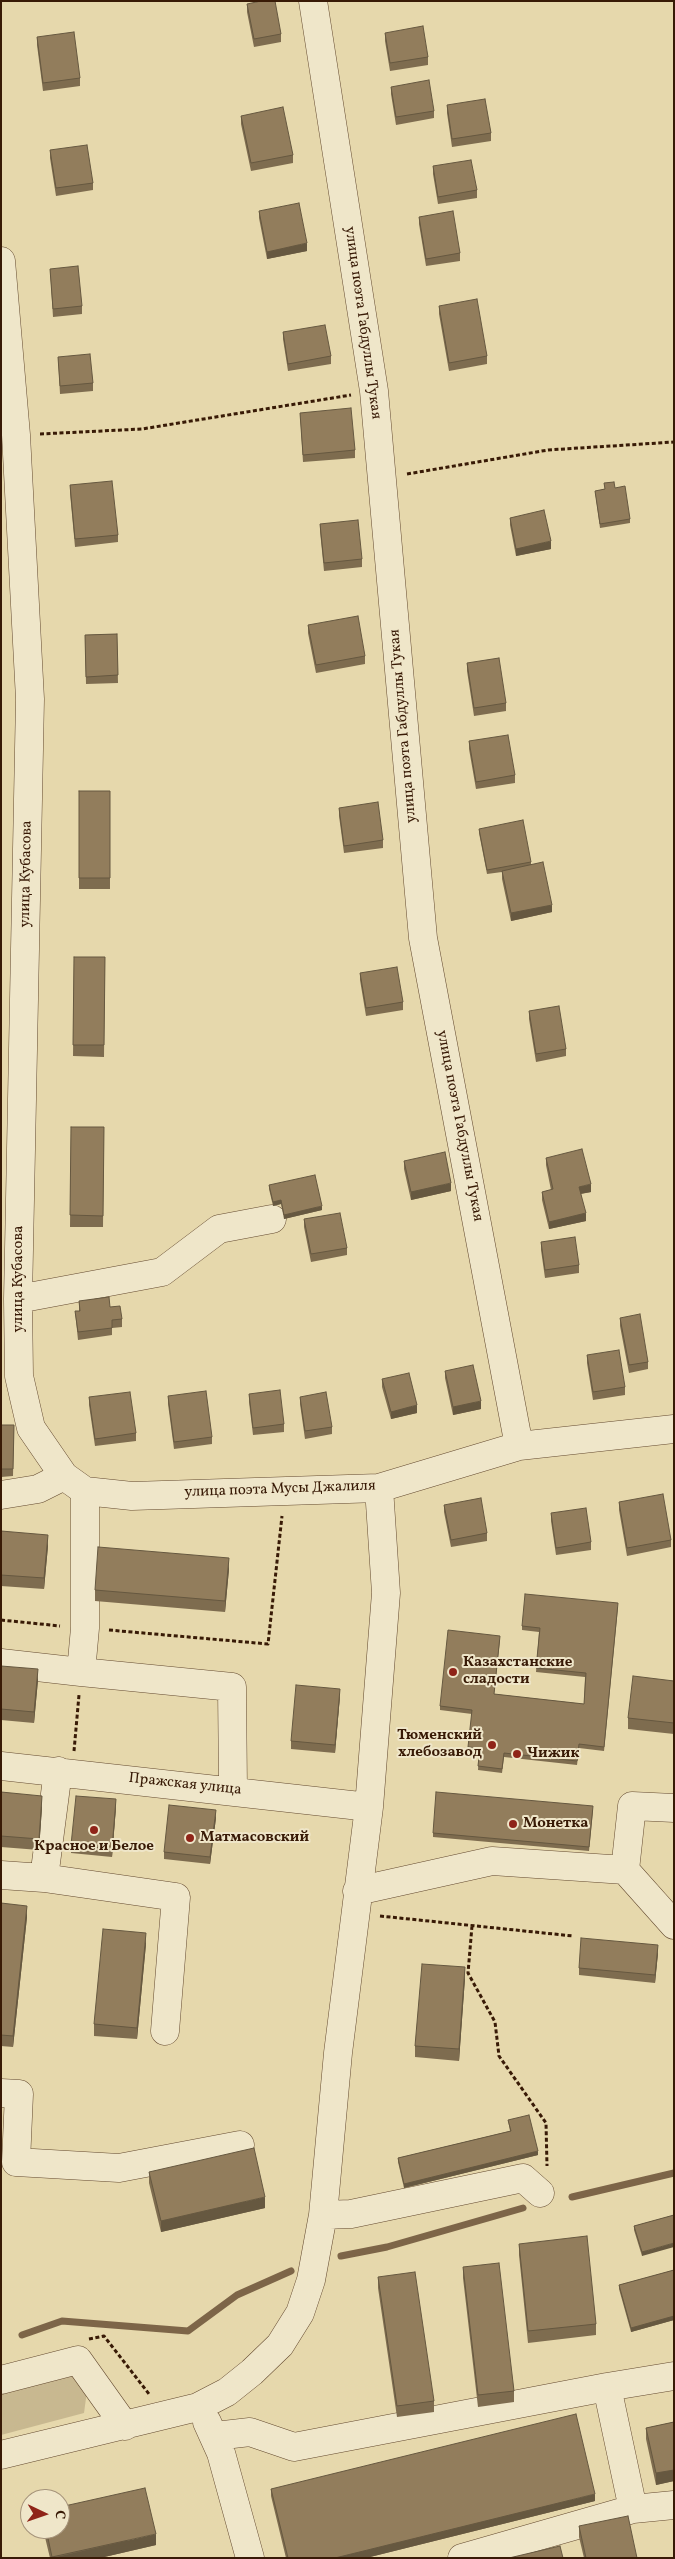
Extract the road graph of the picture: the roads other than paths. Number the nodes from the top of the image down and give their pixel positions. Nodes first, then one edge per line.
1 (313, 1) edge
2 (1, 261) edge
3 (8, 435) edge
4 (272, 1219) dead end
5 (18, 1299) junction
6 (674, 1429) edge
7 (519, 1446) junction
8 (75, 1484) junction
9 (379, 1488) junction
10 (1, 1495) edge
11 (1, 1663) edge
12 (81, 1672) junction
13 (1, 1766) edge
14 (65, 1772) junction
15 (233, 1790) junction
16 (369, 1807) junction
17 (674, 1808) edge
18 (625, 1870) junction
19 (1, 1875) edge
20 (44, 1878) junction
21 (357, 1891) junction
22 (674, 1925) edge
23 (165, 2031) dead end
24 (1, 2092) edge
25 (240, 2145) dead end
26 (540, 2193) road end
27 (323, 2215) junction
28 (674, 2376) edge
29 (1, 2380) edge
30 (607, 2386) junction
31 (198, 2407) junction
32 (125, 2426) junction
33 (215, 2436) junction
34 (1, 2455) edge
35 (674, 2505) edge
36 (633, 2509) junction
37 (250, 2558) edge
38 (462, 2558) edge

1 - 7 street, улица поэта Габдуллы Тукая
2 - 3 street, улица Кубасова
3 - 5 street, улица Кубасова
4 - 5 street
5 - 8 street, улица Кубасова
6 - 7 street, улица поэта Мусы Джалиля
7 - 9 street, улица поэта Мусы Джалиля
8 - 9 street, улица поэта Мусы Джалиля
8 - 10 street
8 - 12 street
9 - 16 street
11 - 12 street
12 - 15 street
13 - 14 street, Пражская улица
14 - 15 street, Пражская улица
14 - 20 street
15 - 16 street, Пражская улица
16 - 21 street
17 - 18 street
18 - 21 street
18 - 22 street
19 - 20 street
20 - 23 street
21 - 27 street
24 - 25 street
26 - 27 street
27 - 31 street
28 - 30 street
29 - 32 street
30 - 33 street
30 - 36 street
31 - 32 street
31 - 33 street
32 - 34 street
33 - 37 street
35 - 36 street
36 - 38 street

